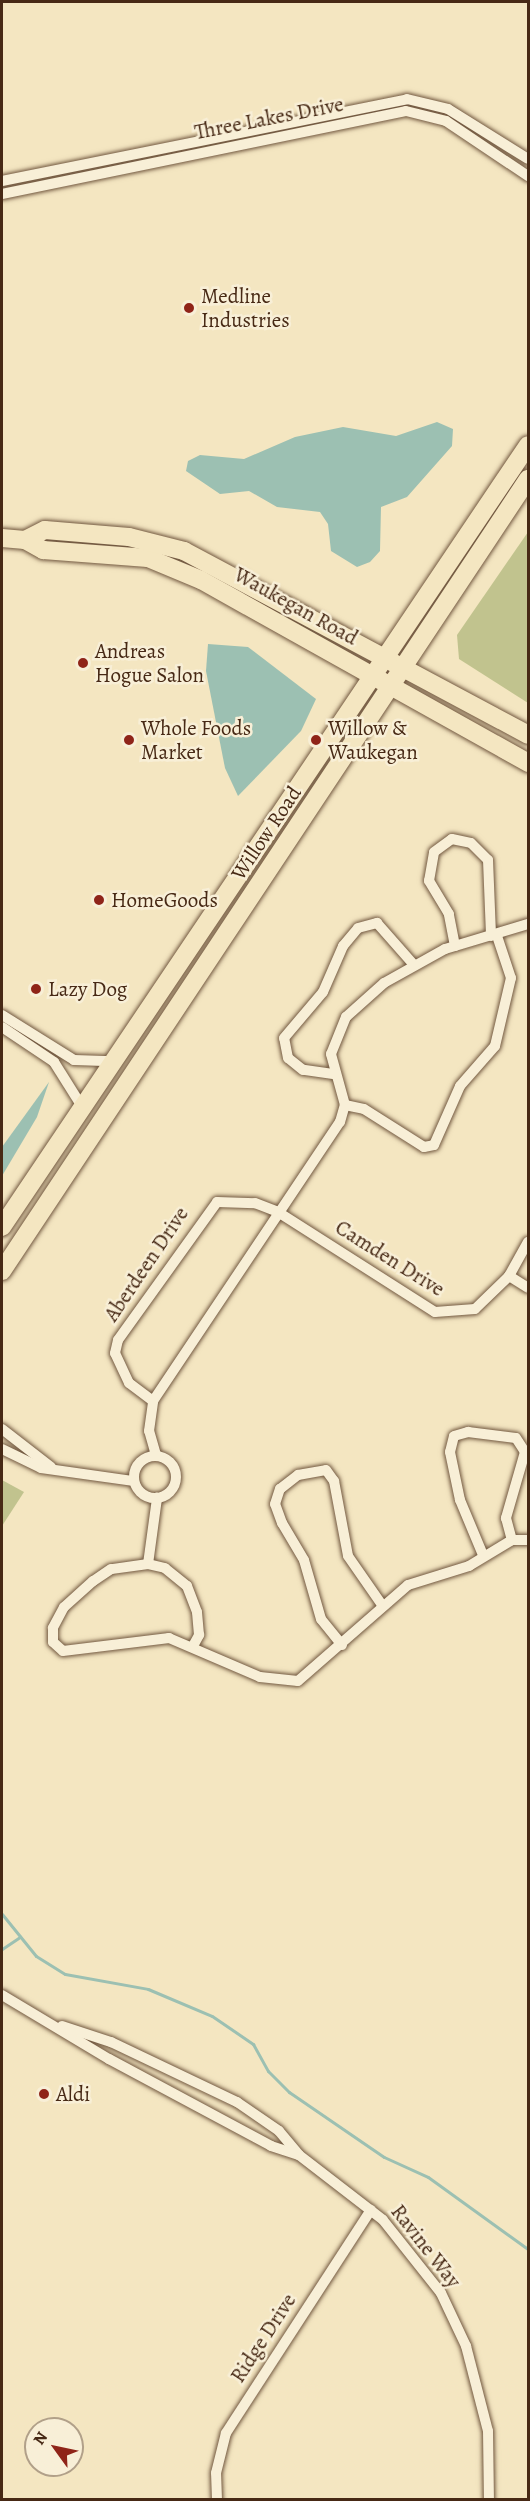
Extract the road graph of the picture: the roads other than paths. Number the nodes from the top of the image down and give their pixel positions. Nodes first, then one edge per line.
1 (528, 159) edge
2 (528, 176) edge
3 (2, 181) edge
4 (2, 194) edge
5 (528, 445) edge
6 (528, 479) edge
7 (2, 538) edge
8 (25, 540) junction
9 (387, 656) junction
10 (404, 666) junction
11 (374, 676) junction
12 (391, 685) junction
13 (528, 735) edge
14 (528, 763) edge
15 (528, 924) edge
16 (494, 936) junction
17 (455, 946) junction
18 (414, 965) junction
19 (2, 1015) edge
20 (2, 1027) edge
21 (112, 1060) junction
22 (333, 1074) junction
23 (81, 1105) junction
24 (345, 1106) junction
25 (278, 1212) junction
26 (2, 1227) edge
27 (528, 1242) edge
28 (2, 1270) edge
29 (509, 1276) junction
30 (528, 1288) edge
31 (153, 1401) junction
32 (2, 1429) edge
33 (2, 1449) edge
34 (156, 1455) junction
35 (51, 1467) junction
36 (134, 1481) junction
37 (157, 1498) junction
38 (512, 1540) junction
39 (528, 1540) edge
40 (483, 1555) junction
41 (148, 1564) junction
42 (382, 1605) junction
43 (342, 1645) junction
44 (193, 1646) junction
45 (2, 1995) edge
46 (62, 2026) junction
47 (299, 2155) junction
48 (371, 2210) junction
49 (218, 2499) edge
50 (489, 2499) edge

1 - 3 street, Three Lakes Drive
2 - 4 street, Three Lakes Drive
5 - 9 main road, Willow Road
6 - 10 main road, Willow Road
7 - 8 main road, Waukegan Road
8 - 9 main road, Waukegan Road
8 - 11 main road, Waukegan Road
9 - 10 main road, Waukegan Road
9 - 11 main road, Willow Road
10 - 12 main road, Willow Road
10 - 13 main road, Waukegan Road
11 - 12 main road, Waukegan Road
11 - 21 main road, Willow Road
12 - 14 main road, Waukegan Road
12 - 28 main road, Willow Road
15 - 16 street
16 - 17 street
16 - 17 street
16 - 24 street
17 - 18 street
18 - 22 street
18 - 22 street
19 - 21 street
20 - 23 street
21 - 23 main road, Willow Road
22 - 24 street
23 - 26 main road, Willow Road
24 - 25 street
25 - 29 street, Camden Drive
25 - 31 street
25 - 31 street, Aberdeen Drive
27 - 29 street, Camden Drive
29 - 30 street
31 - 34 street
32 - 35 street
33 - 35 street
34 - 36 street
34 - 37 street
35 - 36 street
36 - 37 street
37 - 41 street
38 - 39 street
38 - 40 street
38 - 40 street
40 - 42 street
41 - 44 street
41 - 44 street
42 - 43 street
42 - 43 street
43 - 44 street
45 - 46 street, Ravine Way
46 - 47 street, Ravine Way
46 - 47 street, Ravine Way
47 - 48 street, Ravine Way
48 - 49 street, Ridge Drive
48 - 50 street, Ravine Way

